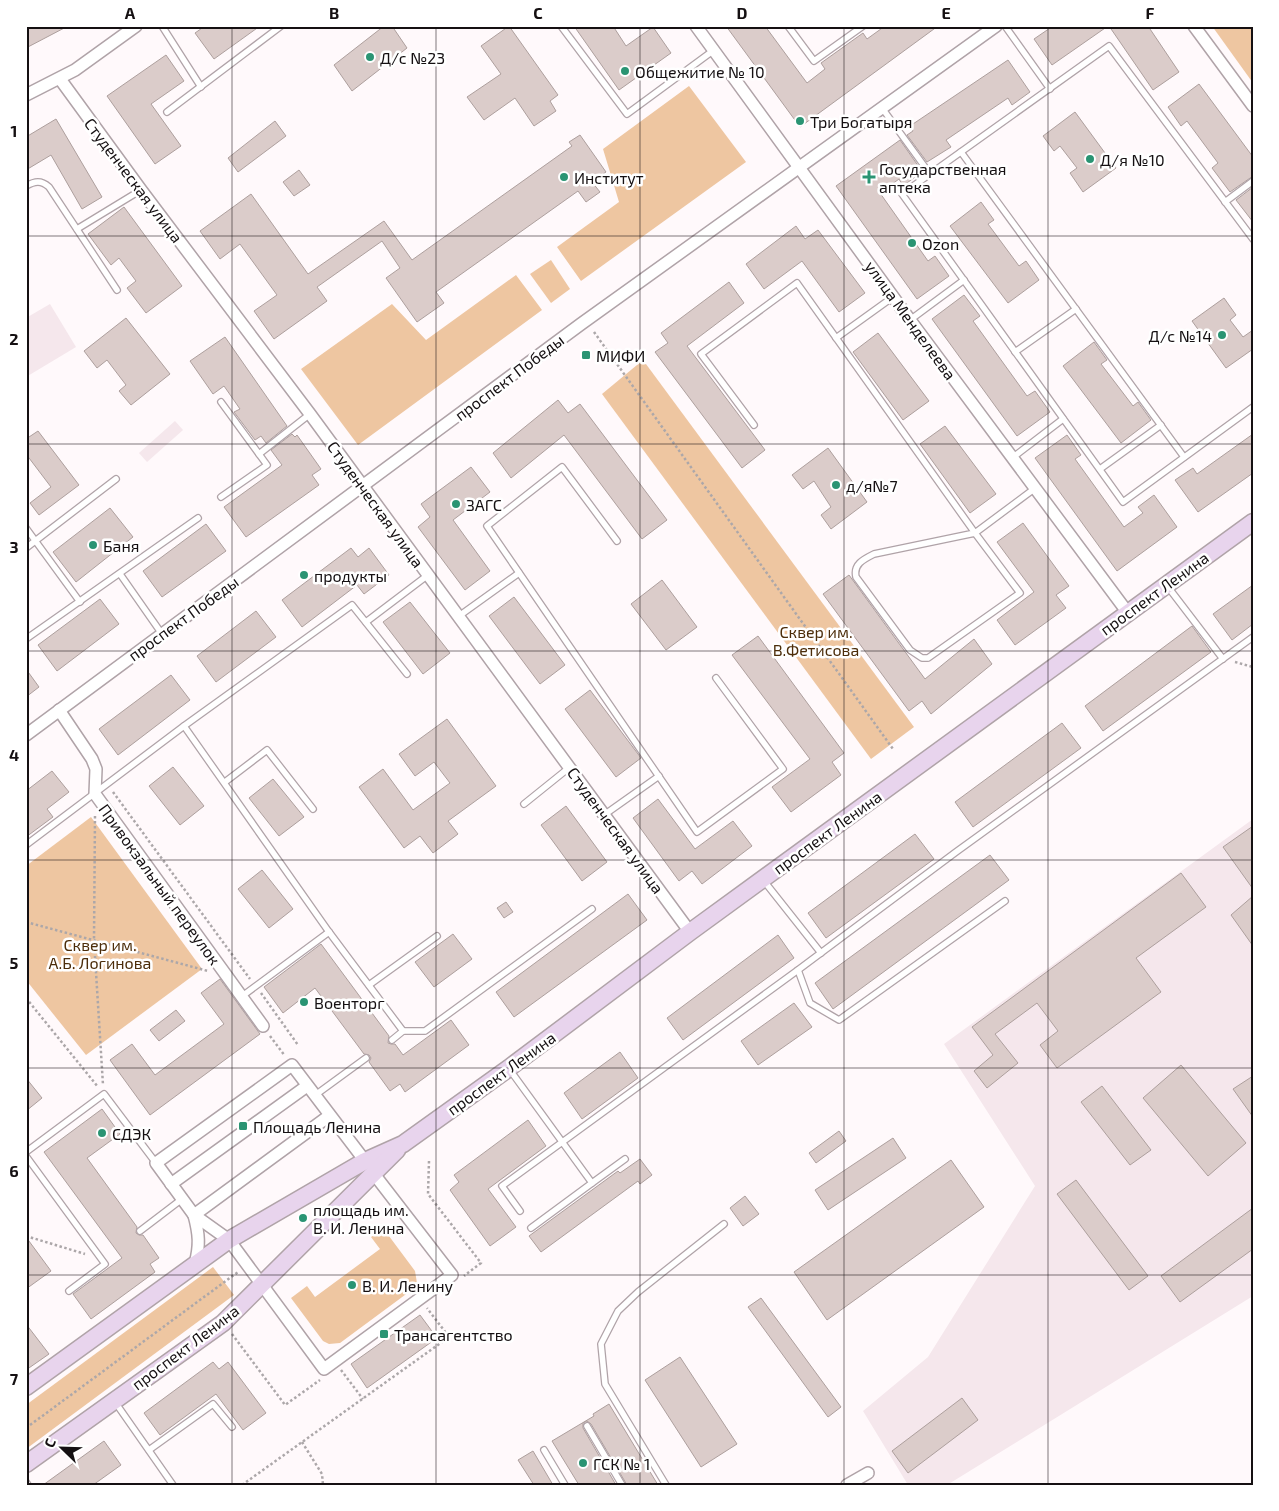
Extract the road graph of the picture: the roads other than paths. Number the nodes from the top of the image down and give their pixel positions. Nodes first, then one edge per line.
1 (136, 26) edge
2 (162, 26) edge
3 (282, 26) edge
4 (561, 26) edge
5 (696, 26) edge
6 (788, 26) edge
7 (863, 26) edge
8 (996, 26) edge
9 (1005, 26) edge
10 (1194, 26) edge
11 (714, 50) junction
12 (60, 79) junction
13 (200, 87) junction
14 (1050, 89) junction
15 (26, 95) edge
16 (1253, 106) edge
17 (882, 108) junction
18 (167, 112) dead end
19 (961, 152) junction
20 (800, 167) junction
21 (930, 174) junction
22 (1253, 181) edge
23 (26, 186) edge
24 (141, 190) junction
25 (1225, 202) junction
26 (77, 229) junction
27 (1253, 239) edge
28 (964, 280) junction
29 (117, 290) dead end
30 (893, 297) junction
31 (1076, 309) junction
32 (910, 320) junction
33 (836, 338) junction
34 (1016, 352) junction
35 (221, 402) dead end
36 (1253, 407) edge
37 (310, 414) junction
38 (1063, 419) junction
39 (754, 425) dead end
40 (1161, 425) junction
41 (259, 454) junction
42 (1184, 457) junction
43 (1012, 458) junction
44 (1100, 469) junction
45 (116, 479) dead end
46 (362, 486) junction
47 (1034, 488) junction
48 (221, 497) dead end
49 (198, 518) dead end
50 (1253, 522) edge
51 (26, 528) edge
52 (975, 532) junction
53 (35, 541) junction
54 (617, 541) dead end
55 (26, 548) edge
56 (520, 573) junction
57 (120, 574) junction
58 (428, 575) junction
59 (1166, 584) junction
60 (80, 602) junction
61 (1128, 613) junction
62 (458, 616) junction
63 (366, 622) junction
64 (162, 634) junction
65 (1253, 637) edge
66 (26, 639) edge
67 (1223, 659) junction
68 (407, 674) dead end
69 (716, 678) dead end
70 (59, 710) junction
71 (184, 726) junction
72 (26, 735) edge
73 (570, 768) junction
74 (659, 776) junction
75 (225, 782) junction
76 (95, 794) junction
77 (524, 804) dead end
78 (313, 809) dead end
79 (604, 815) junction
80 (26, 845) edge
81 (762, 879) junction
82 (1005, 901) dead end
83 (592, 909) dead end
84 (329, 932) junction
85 (690, 932) junction
86 (437, 936) dead end
87 (821, 953) junction
88 (798, 970) junction
89 (369, 985) junction
90 (241, 997) junction
91 (263, 1026) road end
92 (403, 1032) junction
93 (392, 1040) dead end
94 (366, 1058) dead end
95 (509, 1068) junction
96 (307, 1086) junction
97 (314, 1096) junction
98 (329, 1116) junction
99 (563, 1143) junction
100 (26, 1152) edge
101 (26, 1156) edge
102 (625, 1159) dead end
103 (156, 1163) junction
104 (369, 1168) junction
105 (592, 1183) junction
106 (171, 1184) junction
107 (182, 1199) junction
108 (520, 1211) dead end
109 (194, 1215) junction
110 (724, 1224) dead end
111 (530, 1228) dead end
112 (140, 1231) dead end
113 (229, 1240) junction
114 (195, 1264) junction
115 (262, 1285) junction
116 (69, 1291) dead end
117 (26, 1387) edge
118 (114, 1400) junction
119 (587, 1426) dead end
120 (232, 1427) dead end
121 (148, 1450) junction
122 (544, 1450) dead end
123 (26, 1464) edge
124 (868, 1473) dead end
125 (173, 1485) edge
126 (565, 1485) edge
127 (622, 1485) edge
128 (666, 1485) edge
129 (847, 1485) edge

1 - 12 street
2 - 13 lane
3 - 13 lane
4 - 11 lane
5 - 11 street, улица Менделеева
6 - 7 lane
8 - 17 street, проспект Победы
9 - 14 lane
10 - 16 street
11 - 20 street, улица Менделеева
12 - 15 street
12 - 24 street, Студенческая улица
13 - 18 lane
14 - 19 lane
14 - 25 lane
17 - 20 street, проспект Победы
17 - 21 lane
19 - 21 lane
19 - 31 lane
20 - 30 street, улица Менделеева
20 - 46 street, проспект Победы
21 - 28 lane
22 - 25 lane
23 - 26 lane
24 - 26 lane
24 - 37 street, Студенческая улица
25 - 27 lane
26 - 29 lane
28 - 32 lane
28 - 34 lane
30 - 32 street, улица Менделеева
30 - 33 lane
31 - 34 lane
31 - 40 lane
32 - 43 street, улица Менделеева
33 - 39 lane
33 - 52 lane
34 - 38 lane
35 - 41 lane
36 - 42 lane
37 - 41 lane
37 - 46 street, Студенческая улица
38 - 43 lane
38 - 44 lane
40 - 42 lane
40 - 44 lane
41 - 48 lane
42 - 44 lane
43 - 47 street, улица Менделеева
45 - 53 lane
46 - 58 street, Студенческая улица
46 - 64 street, проспект Победы
47 - 52 lane
47 - 61 street, улица Менделеева
49 - 57 lane
50 - 59 street, проспект Ленина
51 - 53 lane
52 - 52 lane
53 - 55 lane
53 - 60 lane
54 - 56 lane
56 - 62 lane
56 - 74 lane
57 - 60 lane
57 - 64 lane
58 - 62 street, Студенческая улица
58 - 63 lane
59 - 61 street, проспект Ленина
59 - 67 lane
60 - 66 lane
61 - 81 street, проспект Ленина
62 - 73 street, Студенческая улица
63 - 68 lane
63 - 71 lane
64 - 70 street, проспект Победы
65 - 67 lane
67 - 87 lane
69 - 74 lane
70 - 72 street, проспект Победы
70 - 76 street, Привокзальный переулок
71 - 75 lane
71 - 76 lane
73 - 77 lane
73 - 79 street, Студенческая улица
74 - 79 lane
75 - 78 lane
75 - 84 lane
76 - 80 lane
76 - 90 street, Привокзальный переулок
79 - 85 street, Студенческая улица
81 - 85 street, проспект Ленина
81 - 87 lane
82 - 88 lane
83 - 92 lane
84 - 89 lane
84 - 90 lane
85 - 95 street, проспект Ленина
86 - 89 lane
87 - 88 lane
88 - 99 lane
89 - 92 lane
90 - 91 street, Привокзальный переулок
92 - 93 lane
94 - 97 lane
95 - 99 lane
95 - 104 street, проспект Ленина
96 - 97 street
96 - 103 street
96 - 106 street
97 - 98 street
98 - 104 street
98 - 109 street
99 - 105 lane
99 - 108 lane
100 - 103 lane
101 - 116 lane
102 - 105 lane
103 - 106 street
104 - 113 street, проспект Ленина
104 - 115 street, проспект Ленина
104 - 115 street
105 - 111 lane
106 - 107 street
107 - 109 street
107 - 112 lane
109 - 113 street
109 - 114 street
110 - 128 lane
113 - 114 street, проспект Ленина
113 - 115 street
114 - 117 street, проспект Ленина
115 - 118 street, проспект Ленина
118 - 121 lane
118 - 123 street, проспект Ленина
119 - 127 lane
120 - 121 lane
121 - 125 lane
122 - 126 lane
124 - 129 street

